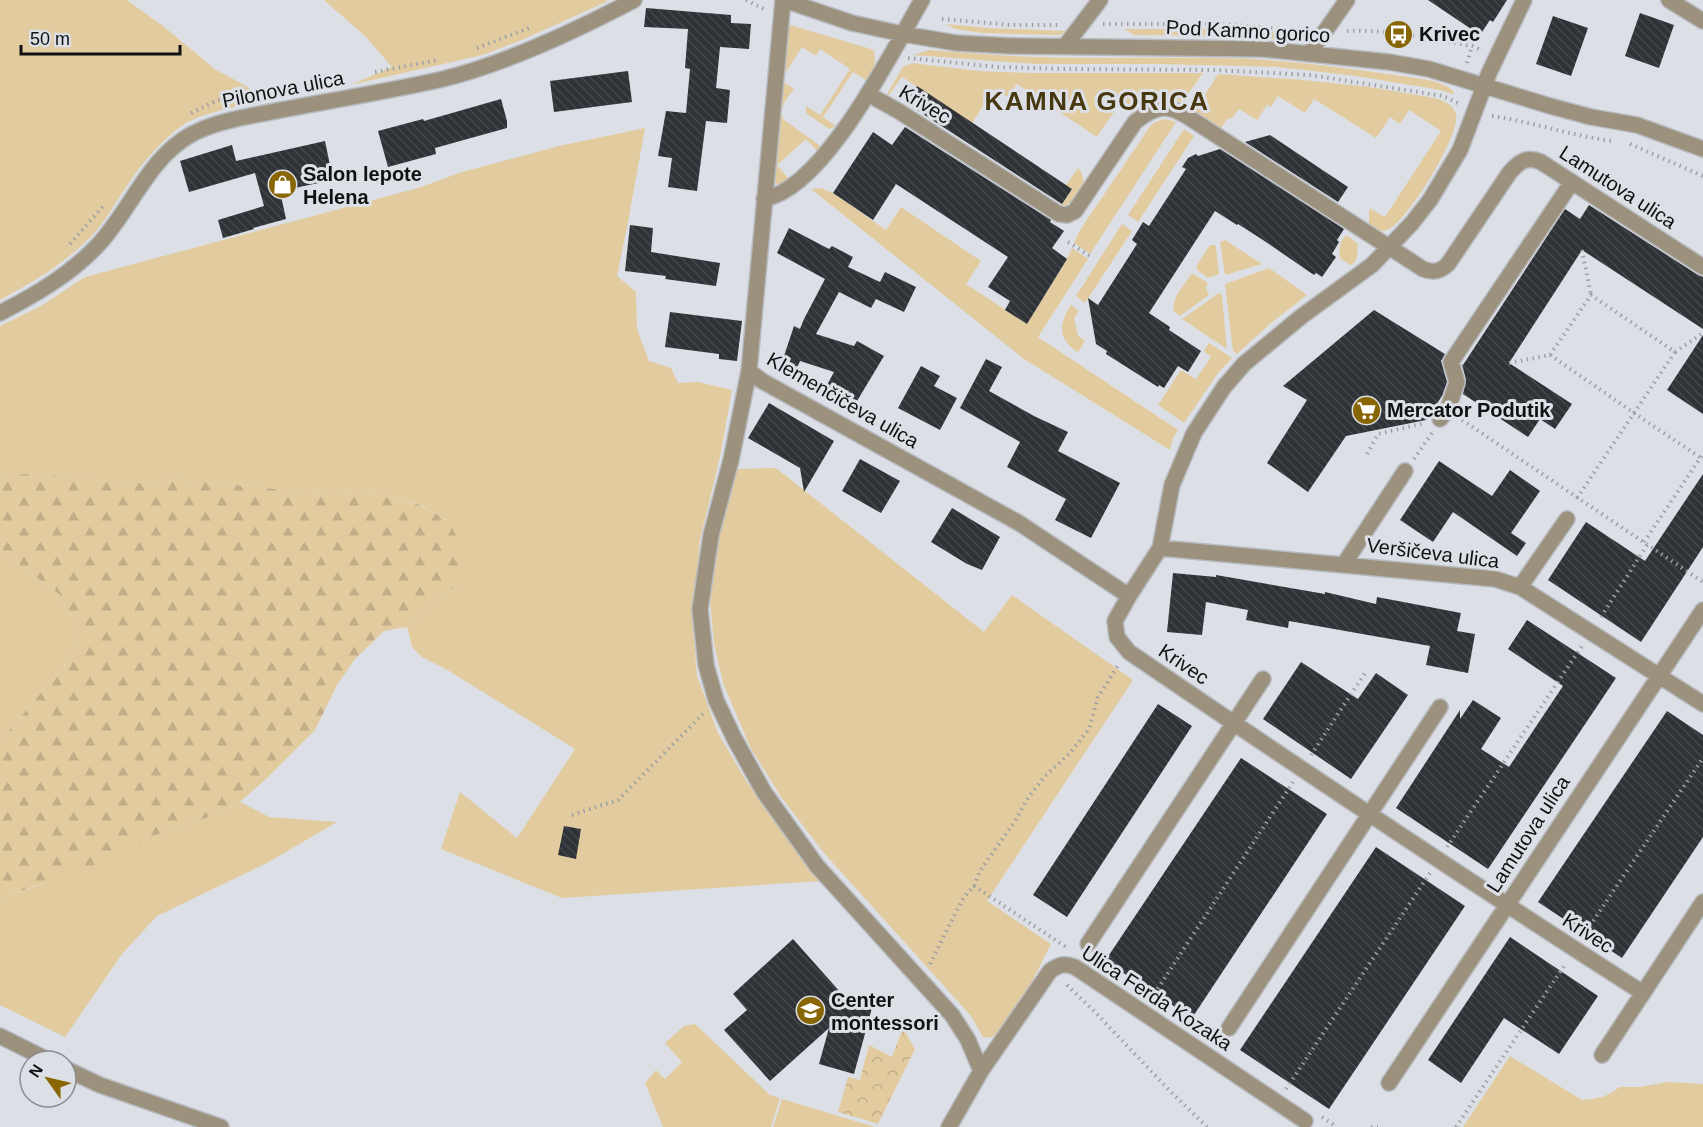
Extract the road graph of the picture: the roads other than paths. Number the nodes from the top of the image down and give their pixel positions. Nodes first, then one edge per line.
1 (634, 0) edge
2 (783, 0) edge
3 (921, 0) edge
4 (1100, 0) edge
5 (1347, 0) edge
6 (1524, 0) edge
7 (1669, 0) edge
8 (1703, 21) edge
9 (903, 34) junction
10 (1065, 46) junction
11 (1309, 54) junction
12 (1485, 86) junction
13 (868, 94) junction
14 (1703, 149) edge
15 (1572, 182) junction
16 (764, 199) junction
17 (1389, 248) junction
18 (1703, 267) edge
19 (0, 313) edge
20 (749, 371) junction
21 (1444, 415) road end
22 (1406, 471) road end
23 (1568, 519) dead end
24 (1160, 548) junction
25 (1344, 564) junction
26 (1520, 587) junction
27 (1129, 596) junction
28 (1703, 610) edge
29 (1659, 675) junction
30 (1263, 679) dead end
31 (1703, 704) edge
32 (1440, 707) dead end
33 (1233, 723) junction
34 (1369, 814) junction
35 (1703, 902) edge
36 (1507, 905) junction
37 (1088, 944) dead end
38 (1643, 993) junction
39 (1229, 1028) dead end
40 (0, 1036) edge
41 (26, 1049) edge
42 (1602, 1055) dead end
43 (981, 1071) junction
44 (78, 1075) edge
45 (1389, 1083) dead end
46 (1305, 1120) dead end
47 (221, 1127) edge
48 (950, 1127) edge

1 - 19 street, Pilonova ulica
2 - 9 street, Pod Kamno gorico
2 - 16 street, Klemenčičeva ulica
3 - 9 street
4 - 10 street
5 - 11 street
6 - 12 street, Krivec
7 - 8 street
9 - 10 street, Pod Kamno gorico
9 - 13 street
10 - 11 street, Pod Kamno gorico
11 - 12 street, Pod Kamno gorico
12 - 14 street, Pod Kamno gorico
12 - 17 street, Krivec
13 - 16 street
13 - 17 street, Krivec
15 - 17 street, Lamutova ulica
15 - 18 street, Lamutova ulica
15 - 21 street
16 - 20 street, Klemenčičeva ulica
17 - 24 street, Krivec
20 - 27 street, Klemenčičeva ulica
20 - 43 street
22 - 25 street
23 - 26 street
24 - 25 street, Veršičeva ulica
24 - 27 street, Krivec
25 - 26 street, Veršičeva ulica
26 - 29 street, Veršičeva ulica
27 - 33 street, Krivec
28 - 29 street, Lamutova ulica
29 - 31 street, Veršičeva ulica
29 - 36 street, Lamutova ulica
30 - 33 street
32 - 34 street
33 - 34 street, Krivec
33 - 37 street
34 - 36 street, Krivec
34 - 39 street
35 - 38 street
36 - 38 street, Krivec
36 - 45 street, Lamutova ulica
38 - 42 street
40 - 41 street
43 - 46 street, Ulica Ferda Kozaka
43 - 48 street, Ulica Ferda Kozaka
44 - 47 street

